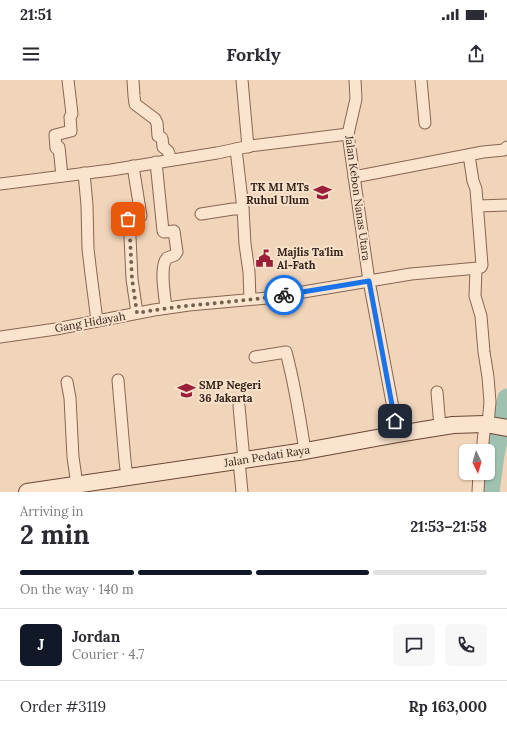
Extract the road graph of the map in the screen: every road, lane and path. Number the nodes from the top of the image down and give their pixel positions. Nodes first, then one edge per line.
1 (68, 80) edge
2 (133, 80) edge
3 (242, 80) edge
4 (355, 80) edge
5 (421, 80) edge
6 (425, 123) dead end
7 (348, 134) junction
8 (248, 147) junction
9 (507, 147) edge
10 (236, 149) junction
11 (469, 155) junction
12 (171, 160) junction
13 (156, 162) junction
14 (133, 166) junction
15 (84, 173) junction
16 (62, 176) junction
17 (354, 177) junction
18 (0, 184) edge
19 (507, 205) edge
20 (478, 206) junction
21 (243, 208) junction
22 (201, 214) dead end
23 (476, 269) junction
24 (369, 281) junction
25 (250, 299) junction
26 (166, 308) junction
27 (137, 313) junction
28 (97, 320) junction
29 (0, 337) edge
30 (255, 357) dead end
31 (118, 380) dead end
32 (67, 382) dead end
33 (436, 392) dead end
34 (239, 406) dead end
35 (493, 425) edge
36 (440, 427) junction
37 (398, 434) junction
38 (485, 444) edge
39 (305, 451) junction
40 (241, 460) junction
41 (127, 477) junction
42 (479, 480) edge
43 (70, 488) edge
44 (27, 492) edge
45 (242, 492) edge
46 (478, 492) edge

1 - 16 street
2 - 12 street
3 - 8 street
4 - 7 street, Jalan Kebon Nanas Utara
5 - 6 street
7 - 8 street
7 - 17 street, Jalan Kebon Nanas Utara
8 - 10 street
9 - 11 street
10 - 12 street
10 - 21 street
11 - 17 street
11 - 20 street
12 - 13 street
13 - 14 street
13 - 26 street
14 - 15 street
14 - 27 street
15 - 16 street
15 - 28 street
16 - 18 street
17 - 24 street, Jalan Kebon Nanas Utara
19 - 20 street
20 - 23 street
21 - 22 street
21 - 25 street
23 - 24 street, Gang Hidayah
23 - 35 street
24 - 25 street, Gang Hidayah
24 - 37 street, Jalan Kebon Nanas Utara
25 - 26 street, Gang Hidayah
26 - 27 street, Gang Hidayah
27 - 28 street, Gang Hidayah
28 - 29 street, Gang Hidayah
30 - 39 street
31 - 41 street
32 - 43 street
33 - 36 street
34 - 40 street
35 - 36 street, Jalan Pedati Raya
35 - 38 street
36 - 37 street, Jalan Pedati Raya
37 - 39 street, Jalan Pedati Raya
39 - 40 street, Jalan Pedati Raya
40 - 41 street, Jalan Pedati Raya
40 - 45 street
41 - 43 street, Jalan Pedati Raya
42 - 46 street
43 - 44 street, Jalan Pedati Raya

